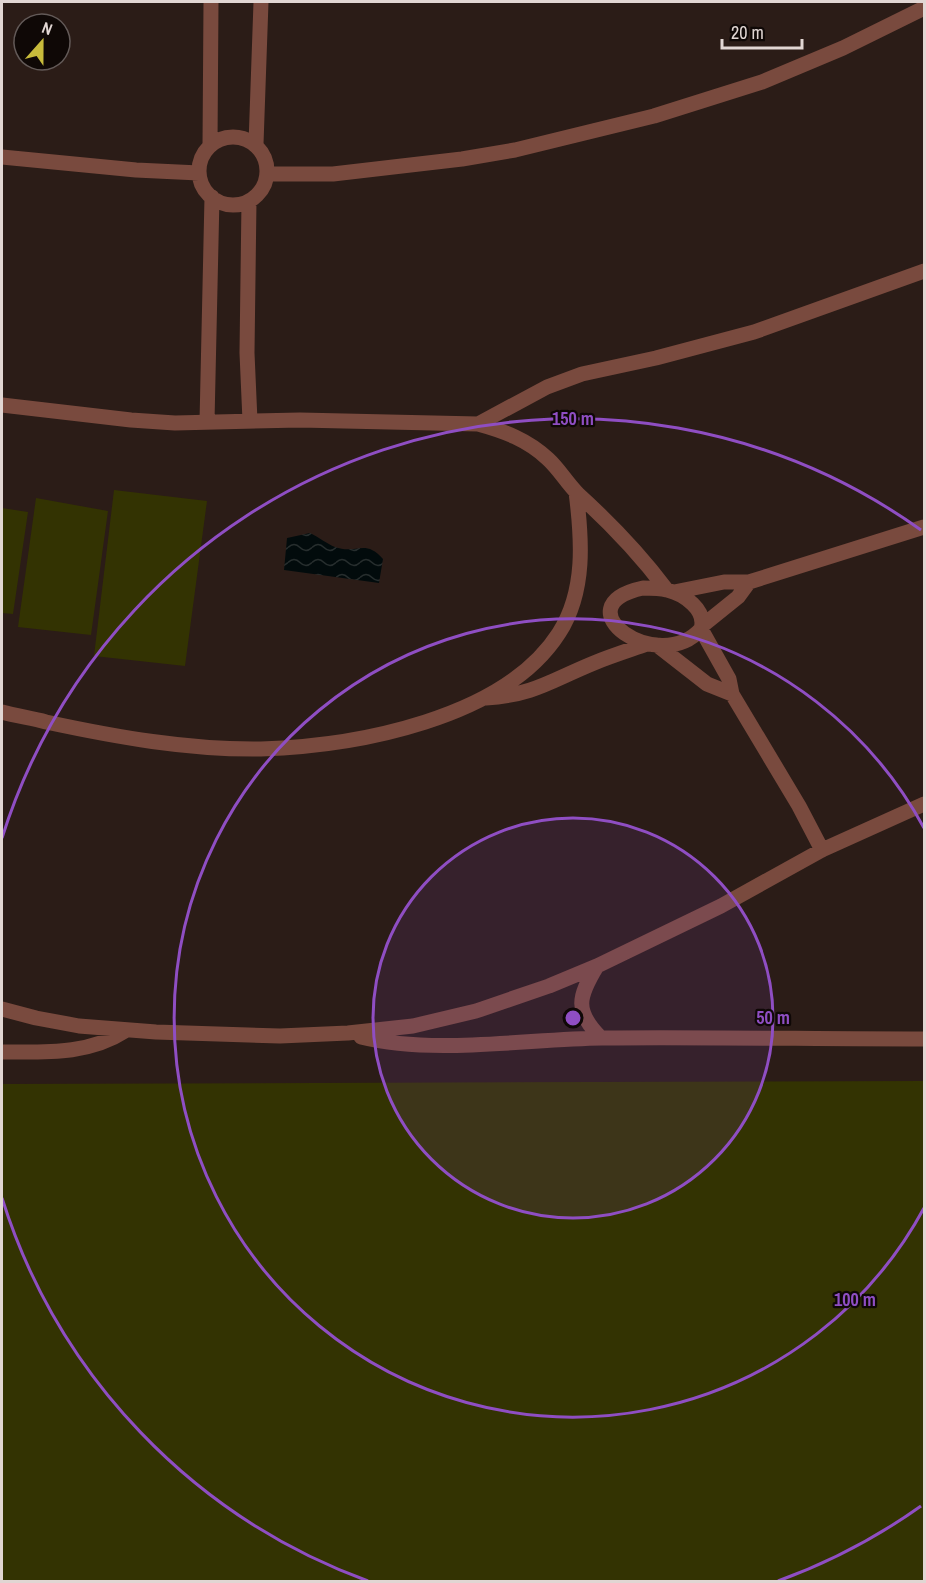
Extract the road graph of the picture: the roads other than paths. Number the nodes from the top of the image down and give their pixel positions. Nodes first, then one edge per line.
1 (212, 2) edge
2 (261, 2) edge
3 (924, 8) edge
4 (256, 144) junction
5 (210, 145) junction
6 (2, 157) edge
7 (199, 173) junction
8 (268, 174) junction
9 (212, 197) junction
10 (249, 201) junction
11 (924, 271) edge
12 (2, 405) edge
13 (250, 421) junction
14 (207, 422) junction
15 (478, 424) junction
16 (576, 492) junction
17 (924, 527) edge
18 (749, 582) junction
19 (670, 591) junction
20 (702, 628) junction
21 (652, 645) junction
22 (732, 694) junction
23 (483, 698) junction
24 (2, 712) edge
25 (924, 804) edge
26 (822, 850) junction
27 (597, 966) junction
28 (2, 1009) edge
29 (125, 1030) junction
30 (348, 1033) junction
31 (601, 1038) junction
32 (924, 1039) edge
33 (2, 1052) edge

1 - 5 street
2 - 4 street
3 - 8 street
4 - 5 street
4 - 8 street
5 - 7 street
6 - 7 street
7 - 9 street
8 - 10 street
9 - 10 street
9 - 14 street
10 - 13 street
11 - 15 street
12 - 14 street
13 - 14 street
13 - 15 street
15 - 16 street
16 - 19 street
16 - 23 street
17 - 18 street
18 - 19 street
18 - 20 street
19 - 20 street
19 - 21 street
20 - 21 street
20 - 22 street
21 - 22 street
21 - 23 street
22 - 26 street
23 - 24 street
25 - 26 street
26 - 27 street
27 - 30 street
27 - 31 street
28 - 29 street
29 - 30 street
29 - 33 street
30 - 31 street
31 - 32 street

